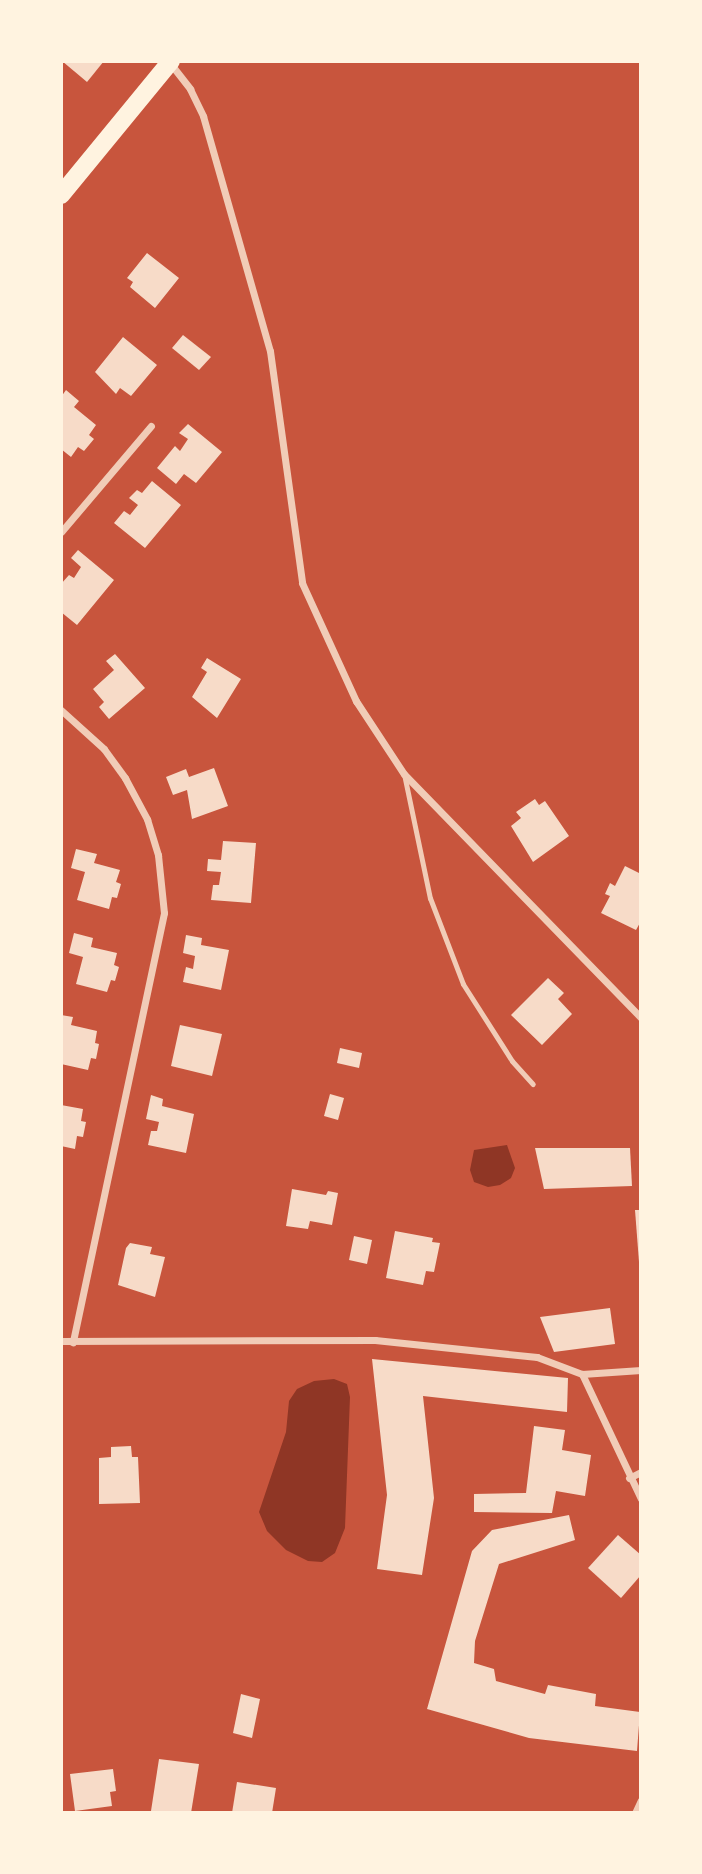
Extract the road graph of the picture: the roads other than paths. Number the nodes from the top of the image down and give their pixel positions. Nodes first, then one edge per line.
1 (170, 62) edge
2 (61, 195) edge
3 (151, 426) dead end
4 (61, 532) edge
5 (61, 710) edge
6 (404, 774) junction
7 (641, 1018) edge
8 (533, 1084) dead end
9 (61, 1341) edge
10 (73, 1342) junction
11 (641, 1370) edge
12 (582, 1374) junction
13 (641, 1472) edge
14 (629, 1478) junction
15 (641, 1499) edge
16 (641, 1800) edge
17 (635, 1813) edge

1 - 2 main road
1 - 6 street
3 - 4 street
5 - 10 street
6 - 7 street
6 - 8 lane
9 - 10 street
10 - 12 street
11 - 12 street
12 - 14 street
13 - 14 street
14 - 15 street
16 - 17 street

